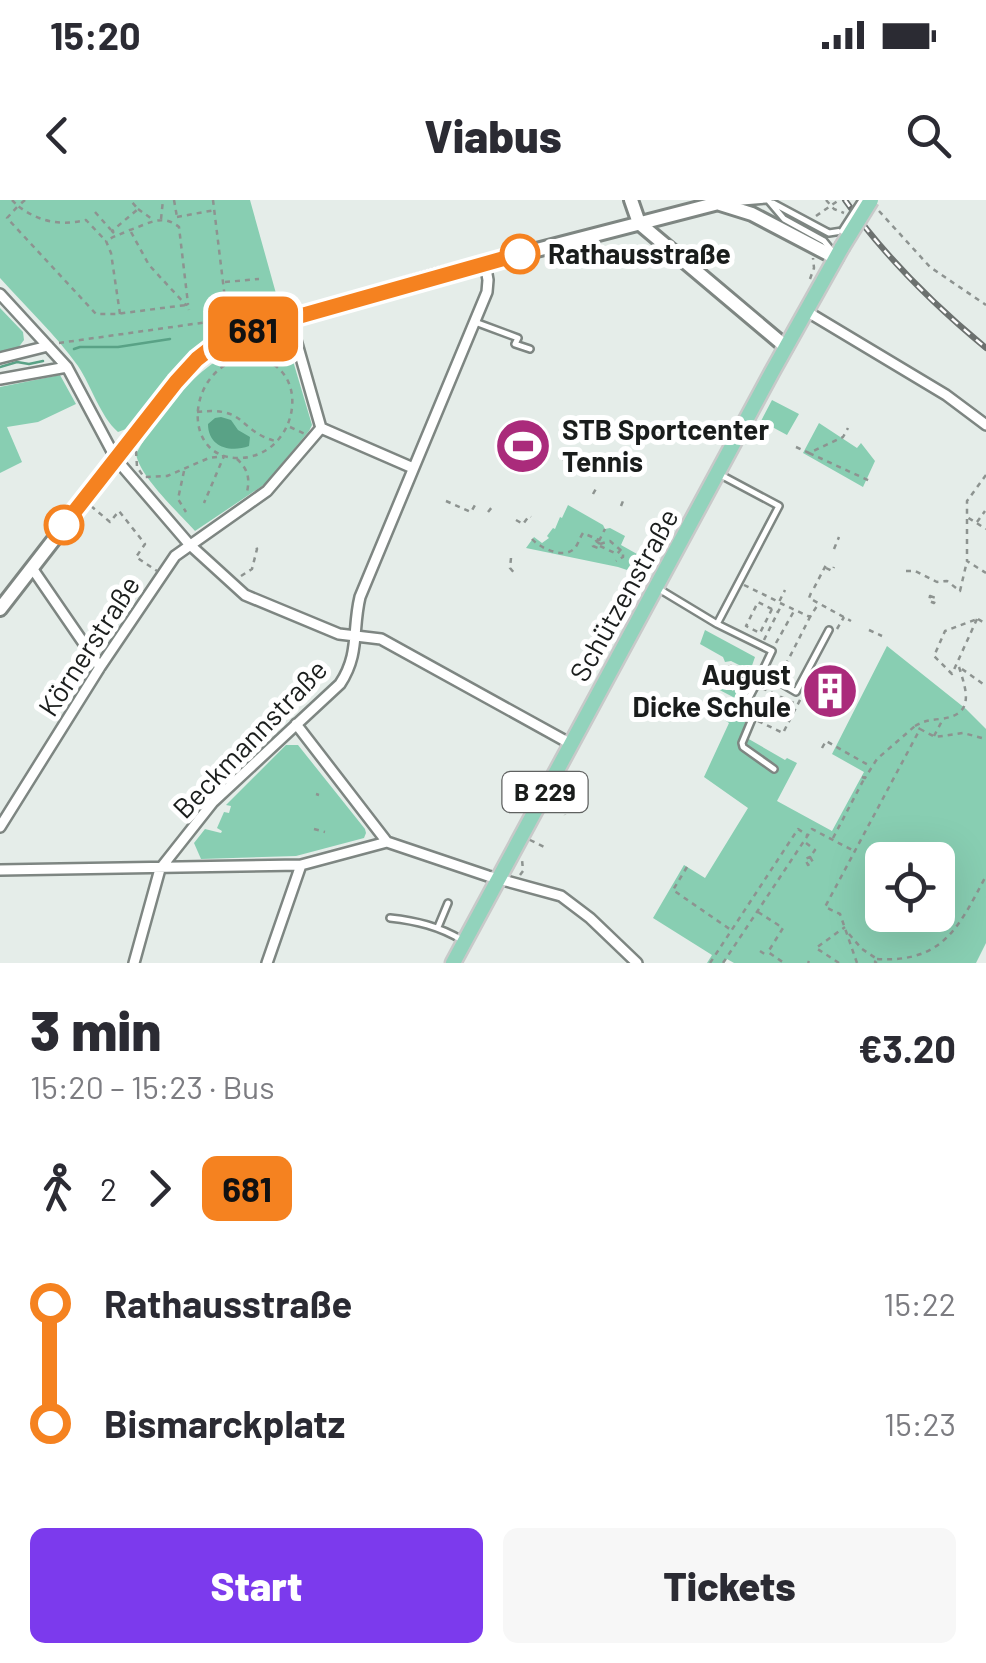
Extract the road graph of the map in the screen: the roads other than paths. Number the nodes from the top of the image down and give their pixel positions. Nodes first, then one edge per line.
1 (631, 200) edge
2 (767, 200) edge
3 (862, 200) edge
4 (724, 202) edge
5 (875, 205) edge
6 (639, 223) junction
7 (821, 245) junction
8 (840, 245) junction
9 (485, 263) junction
10 (0, 294) edge
11 (806, 311) junction
12 (285, 316) junction
13 (474, 322) junction
14 (48, 346) junction
15 (786, 347) junction
16 (530, 349) dead end
17 (0, 358) edge
18 (67, 367) junction
19 (0, 379) edge
20 (986, 425) edge
21 (321, 428) junction
22 (116, 459) junction
23 (413, 468) junction
24 (718, 473) junction
25 (189, 544) junction
26 (32, 568) junction
27 (656, 588) junction
28 (0, 609) edge
29 (717, 624) junction
30 (829, 630) dead end
31 (355, 635) junction
32 (100, 667) junction
33 (762, 672) junction
34 (296, 724) junction
35 (571, 744) junction
36 (774, 769) dead end
37 (0, 828) edge
38 (387, 842) junction
39 (301, 865) junction
40 (160, 869) junction
41 (0, 870) edge
42 (498, 878) junction
43 (448, 903) dead end
44 (390, 918) dead end
45 (438, 926) junction
46 (465, 941) junction
47 (134, 963) edge
48 (267, 963) edge
49 (454, 963) edge
50 (636, 963) edge

1 - 6 main road
2 - 4 lane
2 - 7 lane
2 - 8 lane
3 - 8 lane, bridge
4 - 6 main road
4 - 7 main road
5 - 8 main road, Schützenstraße / B 229, bridge
6 - 9 main road
6 - 15 main road
7 - 8 main road
7 - 8 lane
8 - 11 main road, Schützenstraße / B 229
9 - 12 main road
9 - 13 street, Beckmannstraße
10 - 14 street
11 - 15 main road, Schützenstraße / B 229
11 - 20 street
12 - 21 street
12 - 22 main road
13 - 16 lane
13 - 23 street, Beckmannstraße
14 - 17 street
14 - 18 street
15 - 24 main road, Schützenstraße / B 229
18 - 19 street
18 - 22 street
21 - 23 street
21 - 25 street, Körnerstraße
22 - 25 street
22 - 26 main road
23 - 31 street, Beckmannstraße
24 - 27 main road, Schützenstraße / B 229
24 - 29 lane
25 - 31 street
25 - 32 street, Körnerstraße
26 - 28 main road
26 - 32 street
27 - 29 lane
27 - 35 main road, Schützenstraße / B 229
29 - 33 lane
30 - 33 lane
31 - 34 street, Beckmannstraße
31 - 35 street
32 - 37 street, Körnerstraße
33 - 36 lane
34 - 38 street
34 - 40 street, Beckmannstraße
35 - 42 main road, Schützenstraße / B 229
38 - 39 street
38 - 42 street
39 - 40 street
39 - 48 street
40 - 41 street
40 - 47 street, Beckmannstraße
42 - 46 main road, Schützenstraße / B 229
42 - 50 street
43 - 45 lane
44 - 45 lane
45 - 46 lane
46 - 49 main road, Schützenstraße / B 229

